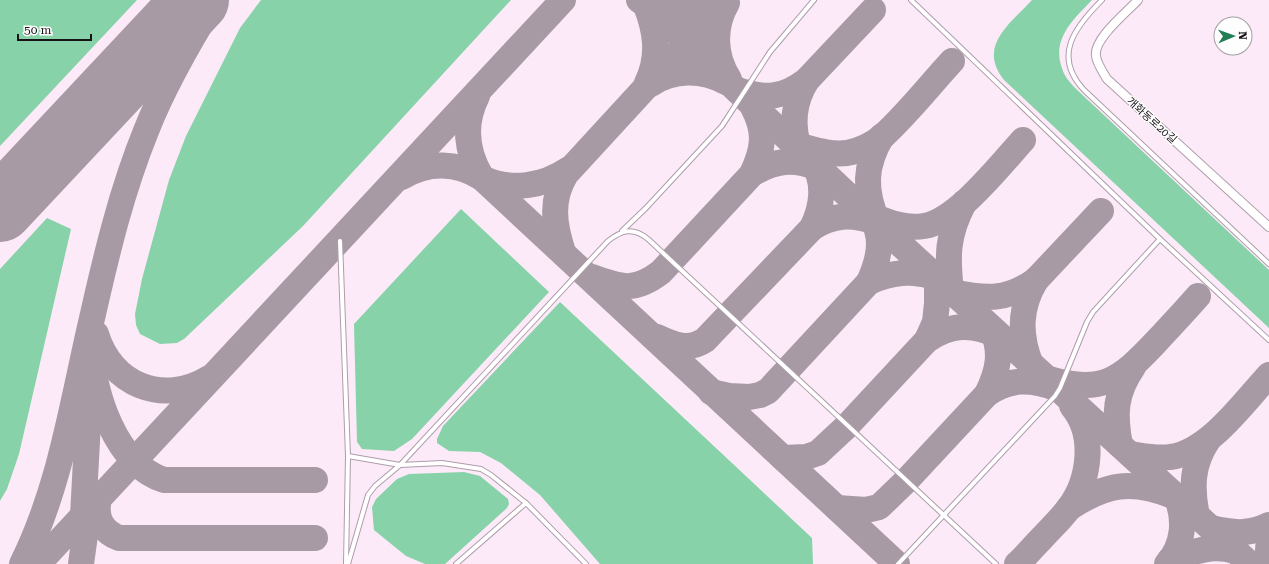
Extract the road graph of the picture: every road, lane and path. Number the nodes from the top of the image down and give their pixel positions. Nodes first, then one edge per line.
1 (814, 0) edge
2 (911, 0) edge
3 (1102, 0) edge
4 (1138, 0) edge
5 (1269, 227) edge
6 (622, 232) junction
7 (1160, 239) junction
8 (340, 241) dead end
9 (1269, 264) edge
10 (1269, 340) edge
11 (348, 456) junction
12 (400, 465) junction
13 (526, 503) junction
14 (943, 515) junction
15 (347, 564) edge
16 (456, 564) edge
17 (586, 564) edge
18 (898, 564) edge
19 (996, 564) edge

1 - 6 lane
2 - 7 lane
3 - 9 lane
4 - 5 street, 개화동로20길
6 - 12 lane
6 - 14 lane
7 - 10 lane
7 - 14 lane
8 - 11 lane
11 - 12 lane
11 - 15 lane
12 - 13 lane
12 - 15 lane
13 - 16 lane
13 - 17 lane
14 - 18 lane
14 - 19 lane

